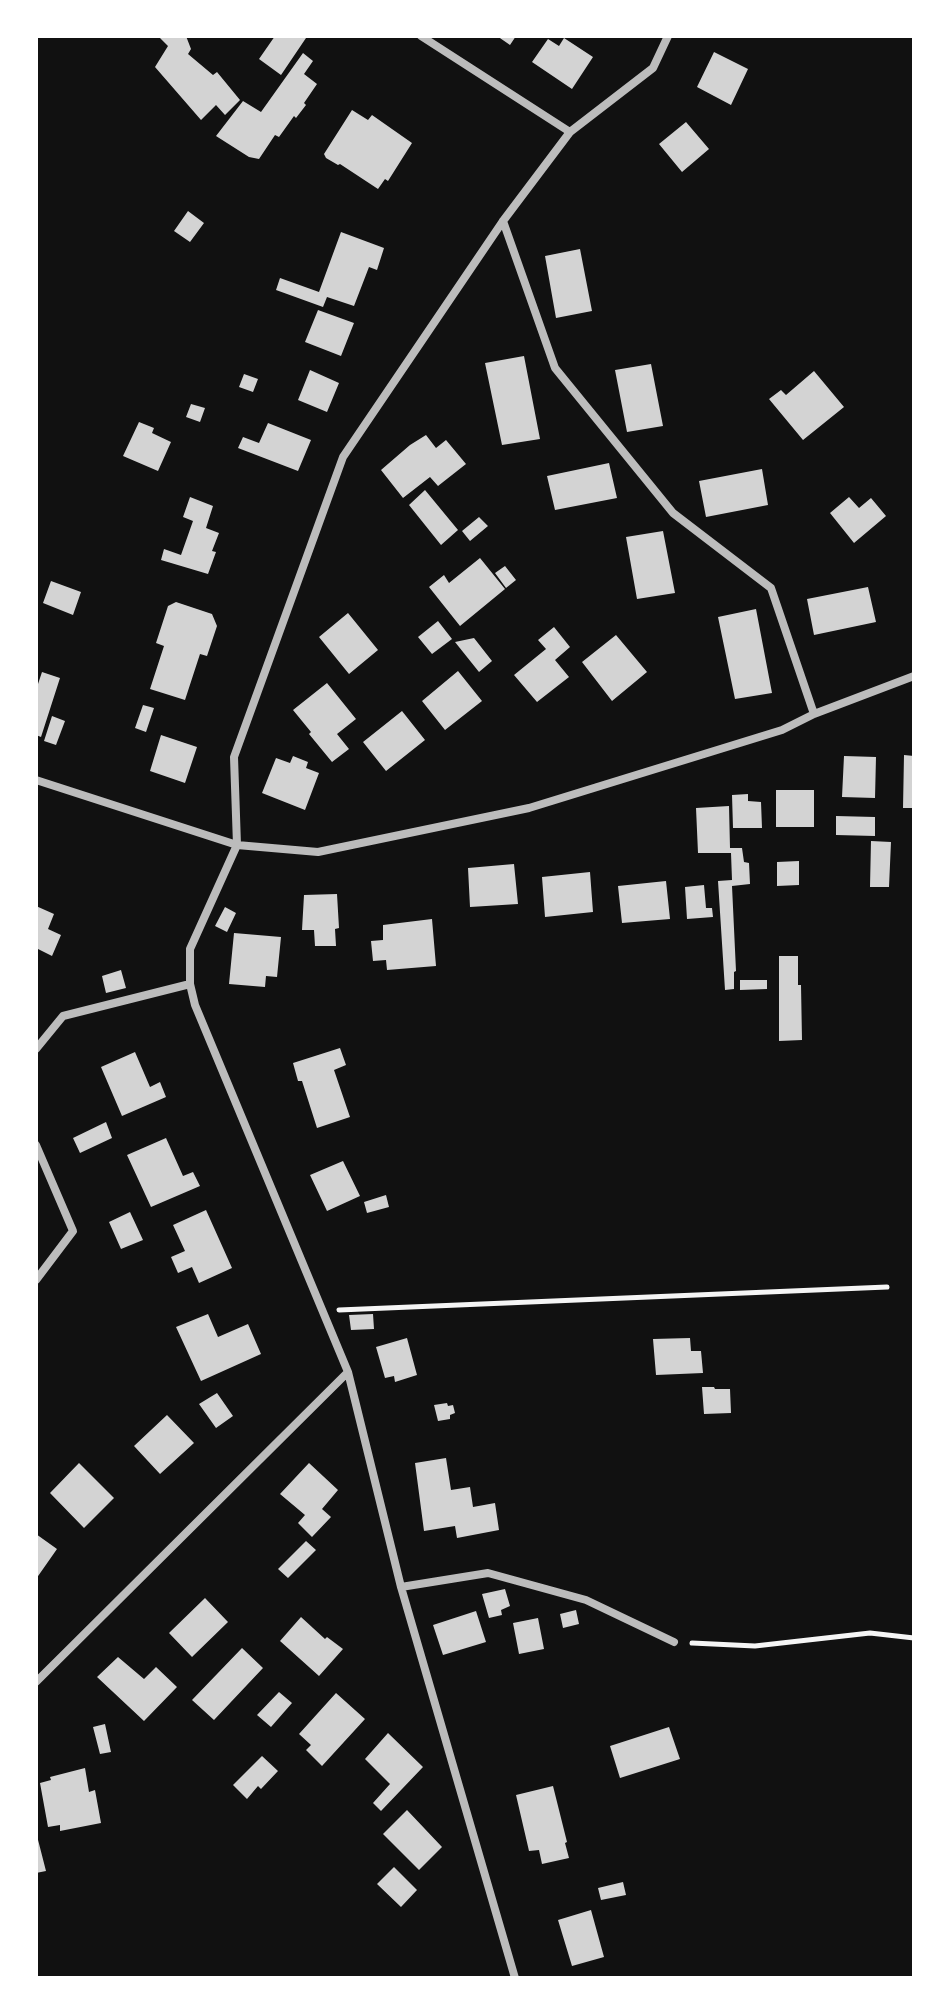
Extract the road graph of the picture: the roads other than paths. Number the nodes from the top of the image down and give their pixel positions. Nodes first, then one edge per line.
1 (421, 36) edge
2 (668, 36) edge
3 (570, 132) junction
4 (503, 221) junction
5 (914, 676) edge
6 (814, 714) junction
7 (36, 780) edge
8 (237, 845) junction
9 (190, 984) junction
10 (36, 1049) edge
11 (36, 1145) edge
12 (36, 1280) edge
13 (348, 1372) junction
14 (401, 1587) junction
15 (674, 1642) road end
16 (36, 1682) edge
17 (515, 1978) edge

1 - 3 street
2 - 3 street
3 - 4 street
4 - 6 street
4 - 8 street
5 - 6 street
6 - 8 street
7 - 8 street
8 - 9 street
9 - 10 street
9 - 13 street
11 - 12 street
13 - 14 street
13 - 16 street
14 - 15 street
14 - 17 street

